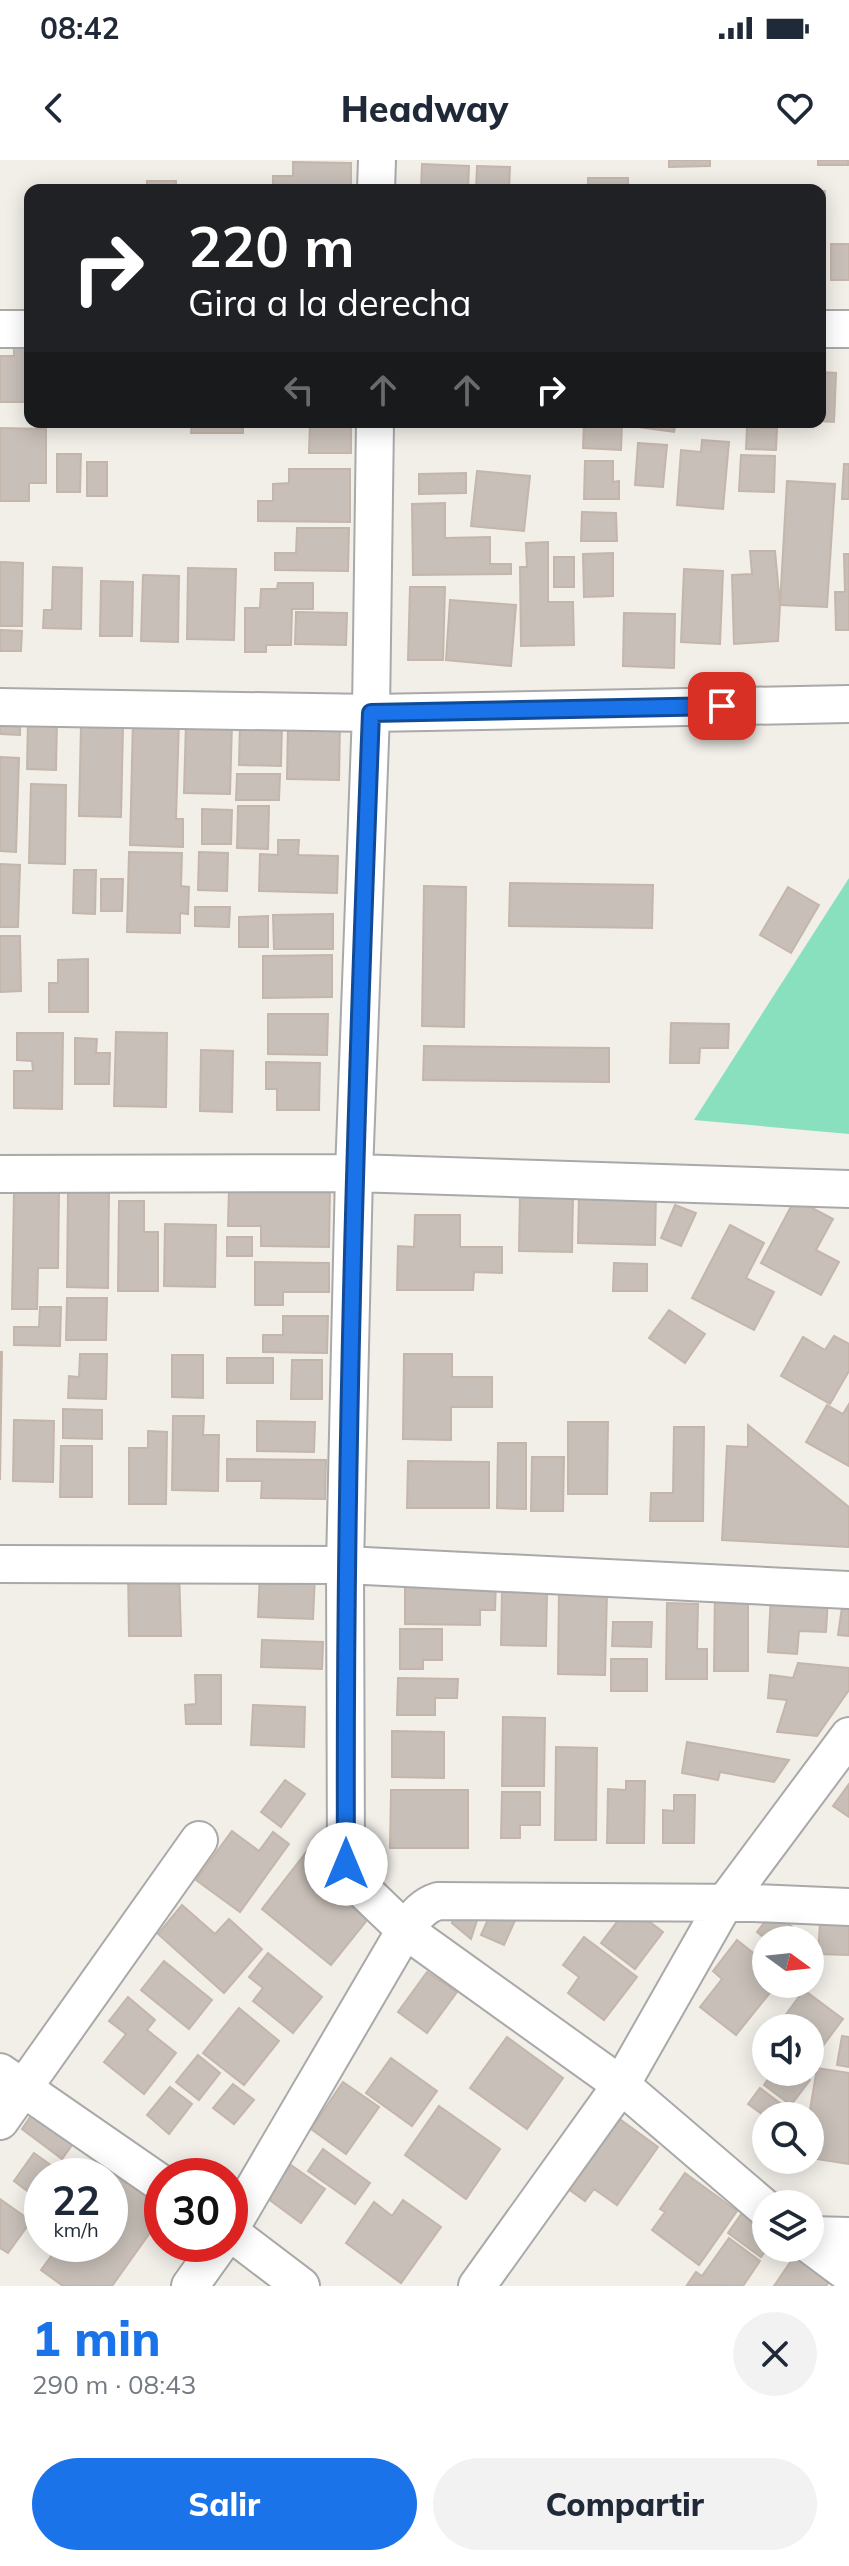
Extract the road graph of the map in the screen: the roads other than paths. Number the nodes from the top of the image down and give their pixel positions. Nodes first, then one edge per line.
1 (377, 160) edge
2 (376, 184) edge
3 (0, 329) edge
4 (24, 329) edge
5 (826, 329) edge
6 (849, 329) edge
7 (375, 428) edge
8 (849, 704) edge
9 (0, 707) edge
10 (371, 713) junction
11 (354, 1173) junction
12 (0, 1174) edge
13 (849, 1189) edge
14 (0, 1564) edge
15 (345, 1565) junction
16 (849, 1590) edge
17 (849, 1736) edge
18 (199, 1840) dead end
19 (724, 1904) junction
20 (849, 1907) edge
21 (405, 1930) junction
22 (12, 2080) edge
23 (621, 2085) junction
24 (0, 2121) edge
25 (144, 2172) edge
26 (752, 2197) edge
27 (248, 2200) edge
28 (824, 2235) edge
29 (849, 2236) edge
30 (248, 2245) edge
31 (824, 2255) edge
32 (207, 2262) edge
33 (849, 2274) edge
34 (190, 2286) edge
35 (301, 2286) edge
36 (477, 2286) edge

1 - 2 street
3 - 4 street
5 - 6 street
7 - 10 street
8 - 10 street
9 - 10 street
10 - 11 street
11 - 12 street
11 - 13 street
11 - 15 street
14 - 15 street
15 - 16 street
15 - 21 street
17 - 19 street
18 - 22 street
19 - 20 street
19 - 21 street
19 - 23 street
21 - 23 street
21 - 27 street
22 - 24 street
22 - 25 street
23 - 26 street
23 - 36 street
28 - 29 street
30 - 35 street
31 - 33 street
32 - 34 street

